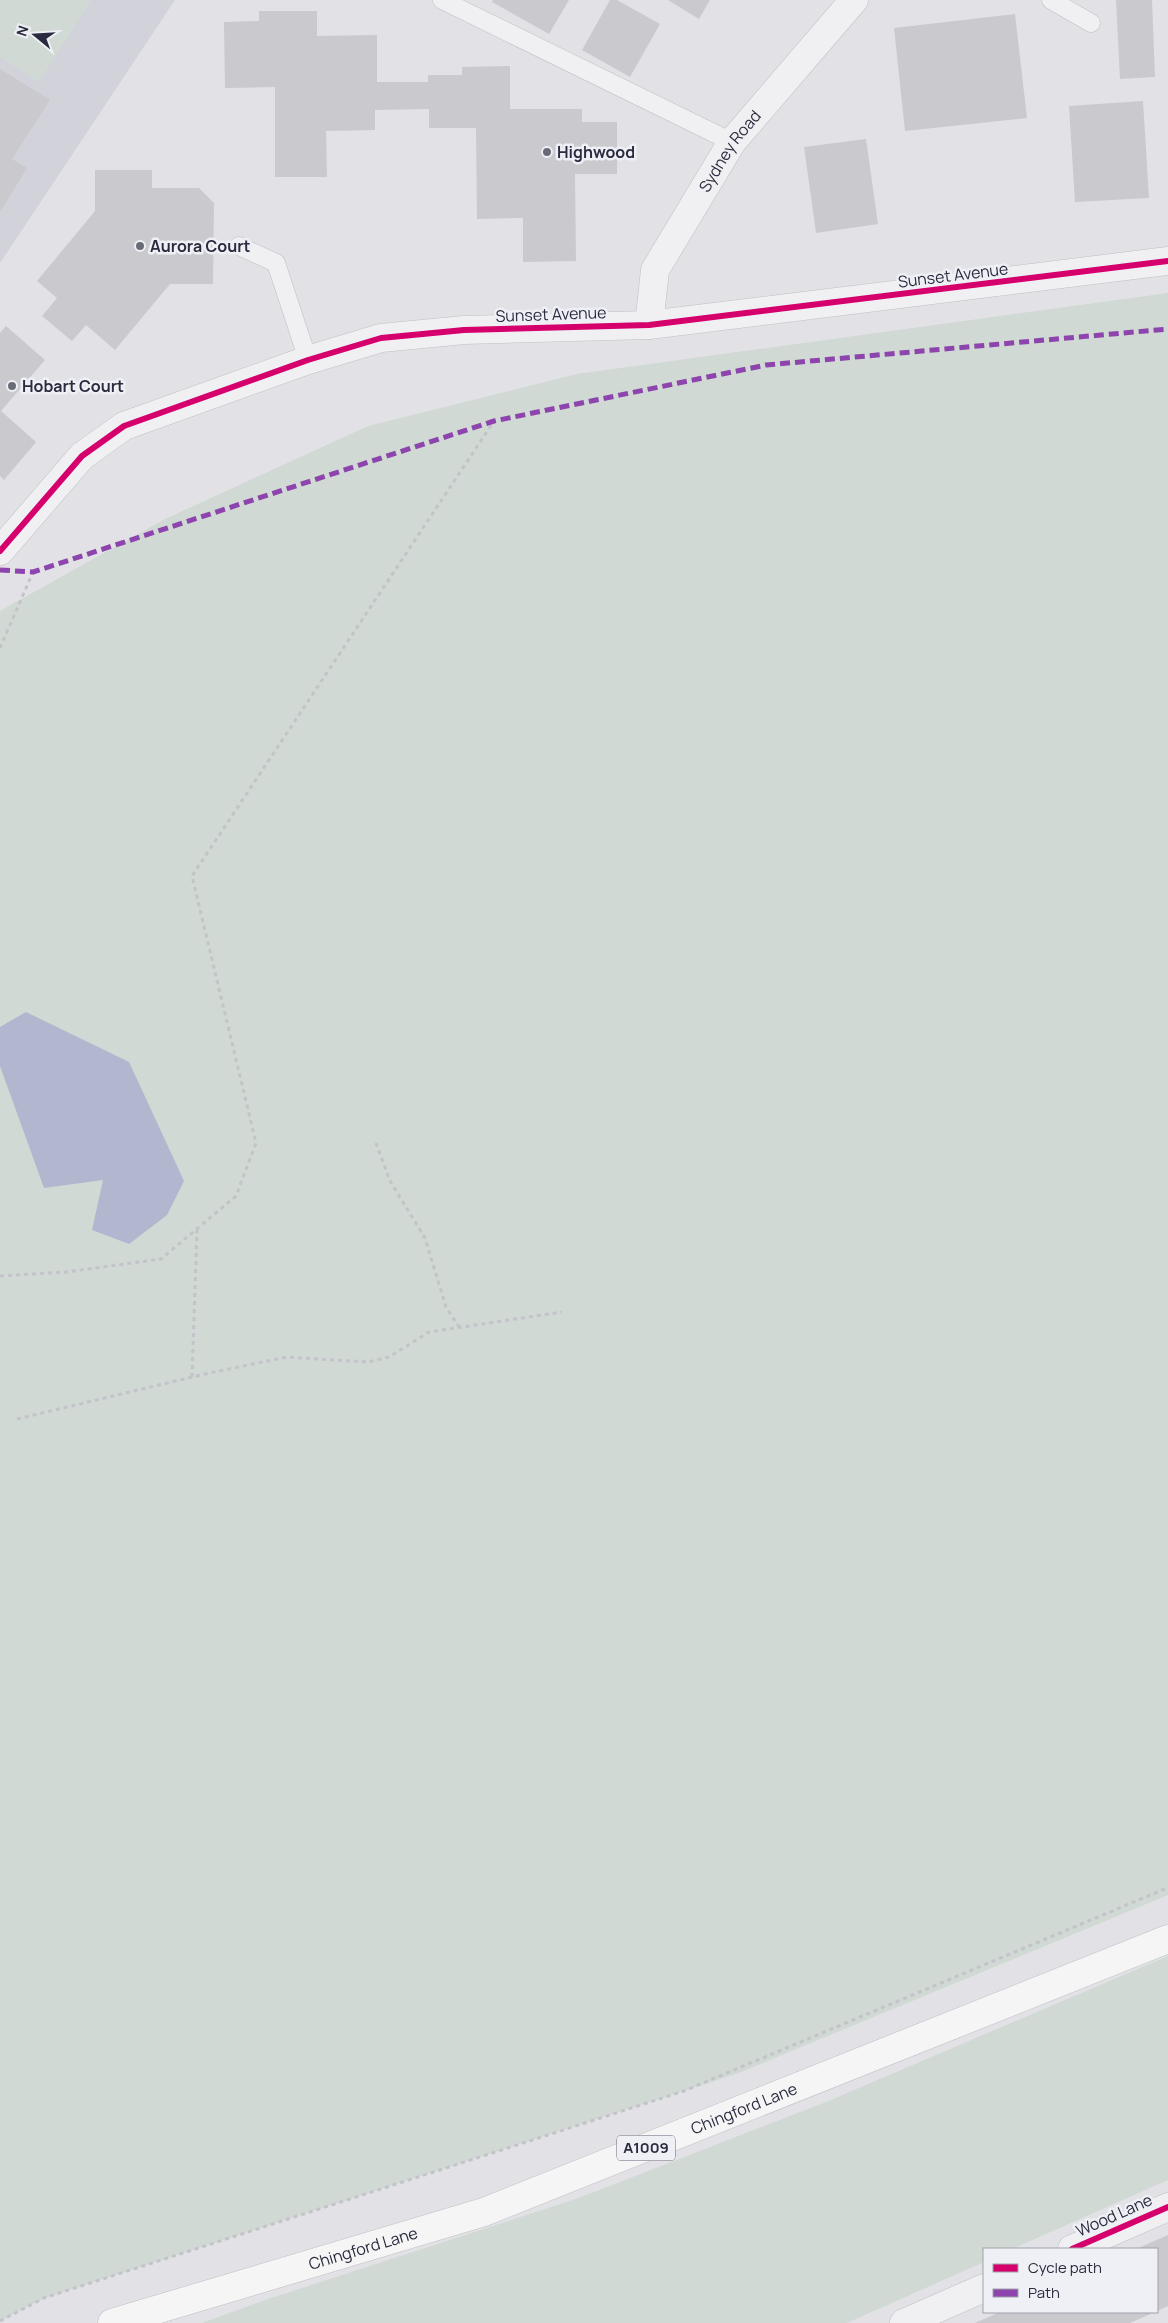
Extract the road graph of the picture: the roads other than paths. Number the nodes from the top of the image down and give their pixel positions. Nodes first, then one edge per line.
1 (442, 0) edge
2 (854, 0) edge
3 (1051, 0) edge
4 (1091, 23) dead end
5 (732, 142) junction
6 (239, 246) dead end
7 (1168, 261) edge
8 (649, 325) junction
9 (308, 360) junction
10 (0, 551) edge
11 (1168, 1939) edge
12 (1168, 2207) edge
13 (1074, 2248) edge
14 (983, 2288) edge
15 (112, 2323) edge
16 (904, 2323) edge

1 - 5 lane
2 - 5 street, Sydney Road
3 - 4 lane
5 - 8 street, Sydney Road
6 - 9 lane
7 - 8 street, Sunset Avenue
8 - 9 street, Sunset Avenue
9 - 10 street, Sunset Avenue
11 - 15 main road, Chingford Lane / A1009
12 - 13 street, Wood Lane
14 - 16 street

